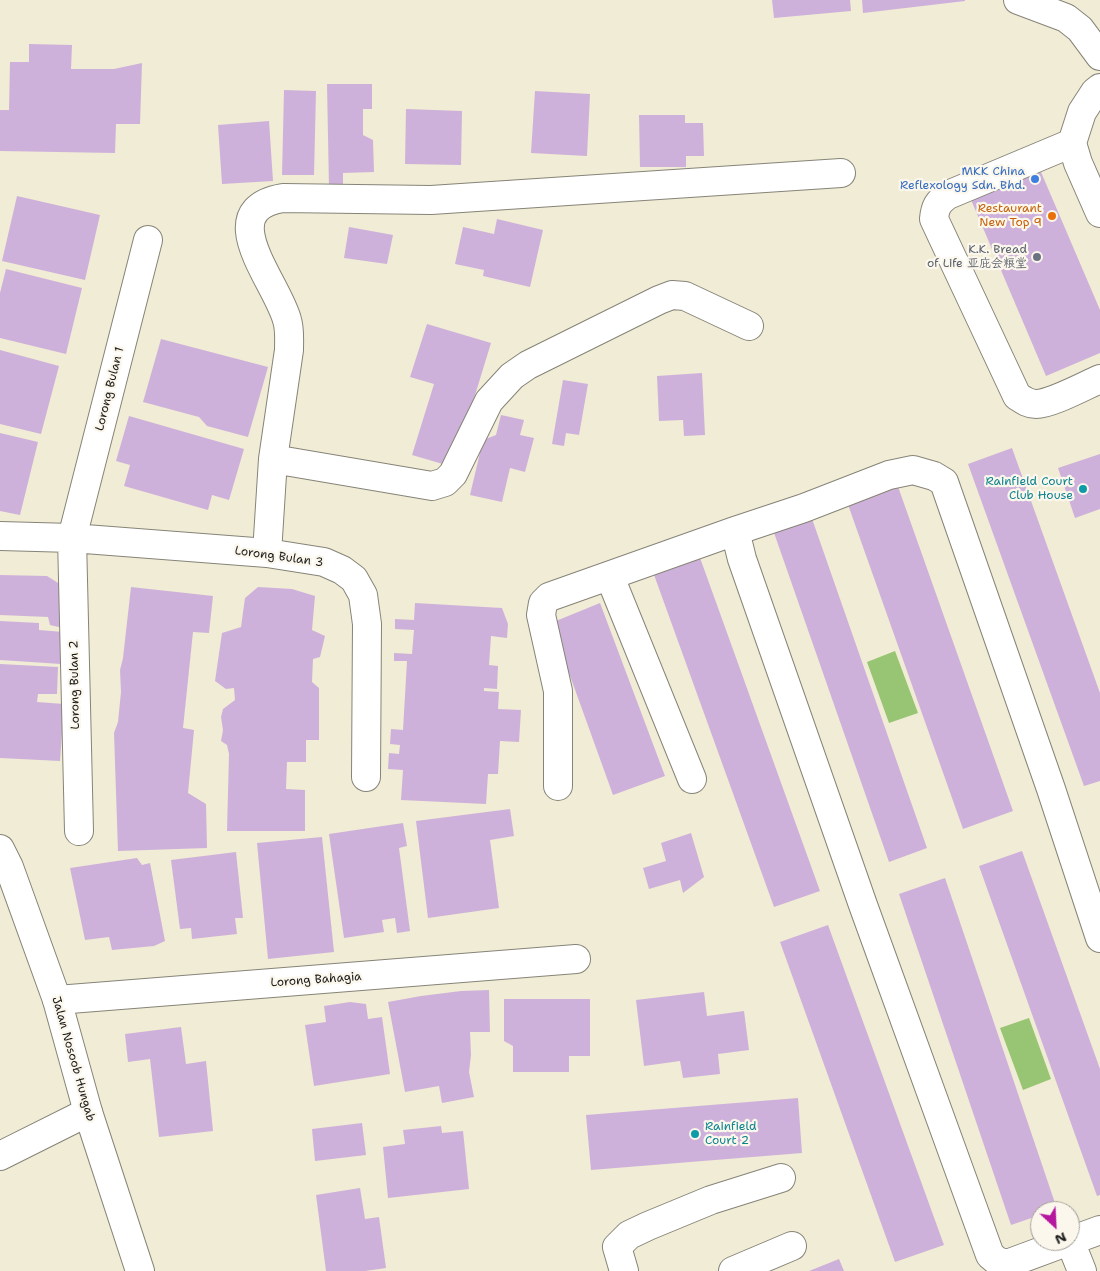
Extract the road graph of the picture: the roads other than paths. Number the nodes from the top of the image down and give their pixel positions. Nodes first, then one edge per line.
1 (1018, 0) edge
2 (1100, 56) edge
3 (1100, 88) edge
4 (1072, 143) junction
5 (841, 173) dead end
6 (1100, 213) edge
7 (148, 240) dead end
8 (749, 326) dead end
9 (1100, 379) edge
10 (273, 459) junction
11 (735, 531) junction
12 (0, 536) edge
13 (72, 538) junction
14 (267, 553) junction
15 (610, 577) junction
16 (366, 777) dead end
17 (692, 778) dead end
18 (558, 786) dead end
19 (79, 831) dead end
20 (0, 849) edge
21 (1100, 938) edge
22 (576, 960) dead end
23 (57, 1000) junction
24 (88, 1112) junction
25 (0, 1156) edge
26 (781, 1178) dead end
27 (1100, 1230) edge
28 (1080, 1237) edge
29 (792, 1246) dead end
30 (1043, 1251) edge
31 (1074, 1251) edge
32 (140, 1271) edge
33 (624, 1271) edge
34 (733, 1271) edge
35 (1082, 1271) edge

1 - 2 street
3 - 4 street
4 - 6 street
4 - 9 street
5 - 10 street
7 - 13 street, Lorong Bulan 1
8 - 10 street
10 - 14 street
11 - 15 street
11 - 21 street
11 - 30 street
12 - 13 street, Lorong Bulan 3
13 - 14 street, Lorong Bulan 3
13 - 19 street, Lorong Bulan 2
14 - 16 street, Lorong Bulan 3
15 - 17 street
15 - 18 street
20 - 23 street, Jalan Nosoob Hungab
22 - 23 street, Lorong Bahagia
23 - 24 street, Jalan Nosoob Hungab
24 - 25 street
24 - 32 street, Jalan Nosoob Hungab
26 - 33 street
27 - 28 street
29 - 34 street
31 - 35 street

